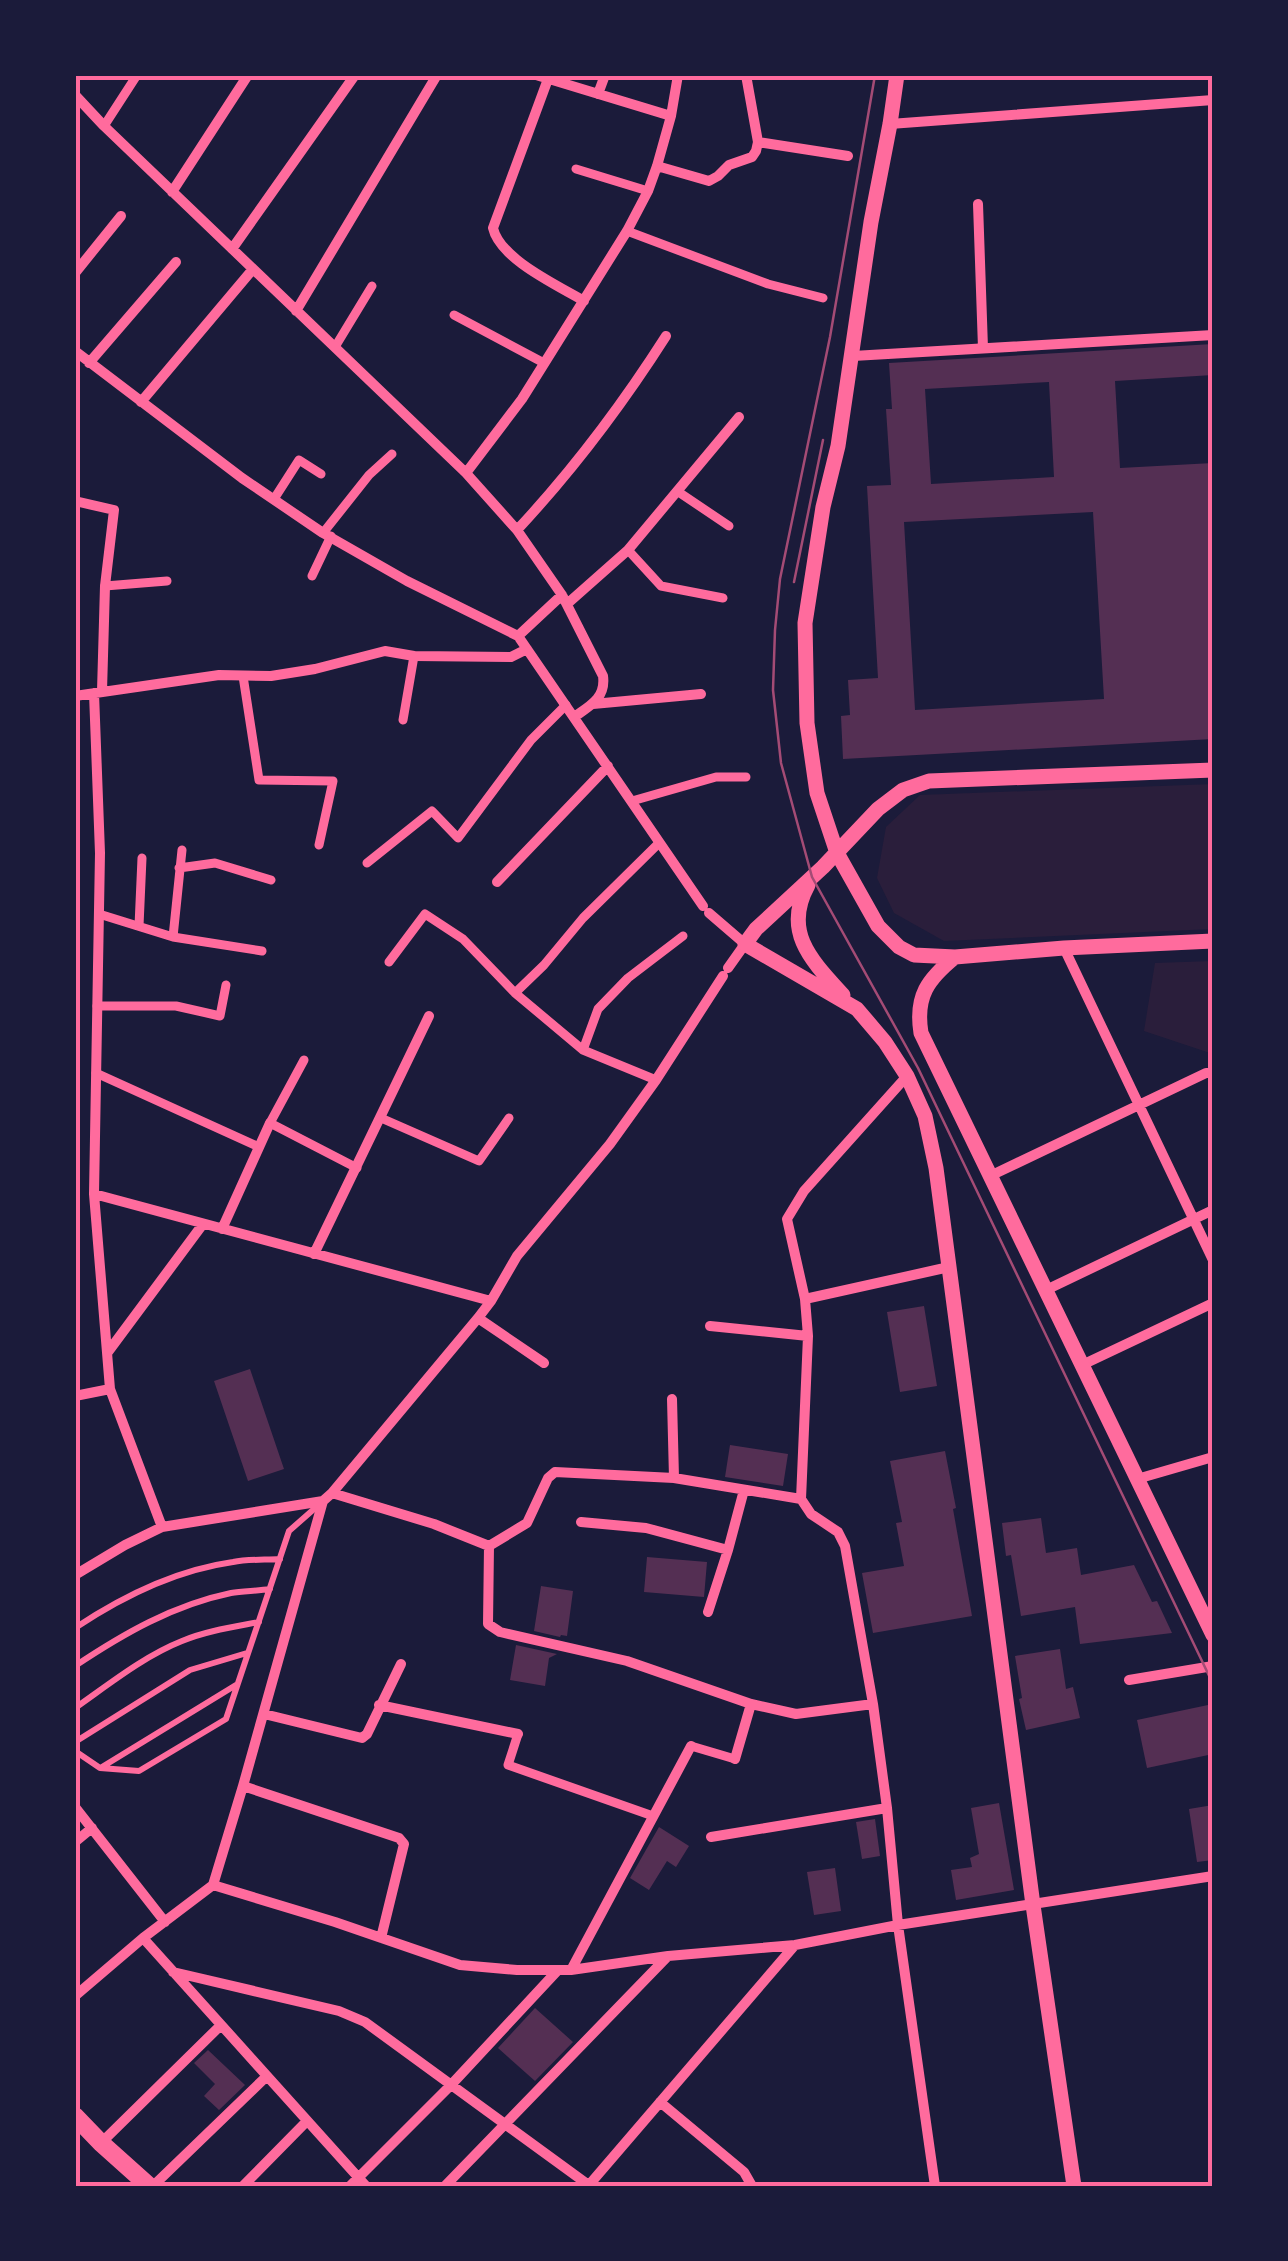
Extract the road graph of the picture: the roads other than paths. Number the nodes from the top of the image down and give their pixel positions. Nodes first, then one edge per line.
1 (137, 75) edge
2 (248, 75) edge
3 (355, 75) edge
4 (437, 75) edge
5 (536, 75) edge
6 (604, 75) edge
7 (678, 75) edge
8 (746, 75) edge
9 (897, 75) edge
10 (548, 79) junction
11 (598, 94) junction
12 (75, 95) edge
13 (1213, 100) edge
14 (671, 116) junction
15 (890, 124) junction
16 (104, 126) junction
17 (758, 142) junction
18 (848, 156) dead end
19 (657, 166) junction
20 (576, 170) dead end
21 (648, 191) junction
22 (172, 192) junction
23 (978, 204) dead end
24 (121, 216) dead end
25 (626, 231) junction
26 (232, 249) junction
27 (176, 262) dead end
28 (253, 269) junction
29 (75, 273) edge
30 (372, 286) dead end
31 (823, 298) dead end
32 (584, 301) junction
33 (296, 311) junction
34 (454, 315) dead end
35 (1213, 335) edge
36 (666, 336) dead end
37 (335, 347) junction
38 (984, 348) junction
39 (75, 351) edge
40 (853, 356) junction
41 (89, 362) junction
42 (544, 363) junction
43 (142, 402) junction
44 (739, 417) dead end
45 (392, 454) dead end
46 (466, 473) junction
47 (321, 474) dead end
48 (677, 491) junction
49 (274, 499) junction
50 (75, 501) edge
51 (729, 526) dead end
52 (517, 530) junction
53 (327, 534) junction
54 (628, 550) junction
55 (312, 576) dead end
56 (167, 581) dead end
57 (105, 586) junction
58 (723, 598) dead end
59 (564, 600) junction
60 (518, 636) junction
61 (527, 649) junction
62 (414, 656) junction
63 (243, 676) junction
64 (98, 692) junction
65 (701, 694) dead end
66 (75, 696) edge
67 (592, 704) junction
68 (566, 705) junction
69 (574, 717) junction
70 (402, 720) dead end
71 (608, 766) junction
72 (1213, 770) edge
73 (746, 777) dead end
74 (632, 801) junction
75 (660, 842) junction
76 (319, 845) dead end
77 (182, 850) dead end
78 (837, 853) junction
79 (142, 858) dead end
80 (366, 863) dead end
81 (179, 868) junction
82 (812, 877) junction
83 (271, 880) dead end
84 (498, 882) dead end
85 (99, 914) junction
86 (139, 926) junction
87 (683, 936) dead end
88 (173, 937) junction
89 (1213, 941) edge
90 (745, 944) junction
91 (1064, 948) junction
92 (262, 951) dead end
93 (955, 957) junction
94 (389, 962) dead end
95 (226, 985) dead end
96 (515, 993) junction
97 (97, 1006) junction
98 (856, 1009) junction
99 (429, 1016) dead end
100 (583, 1050) junction
101 (304, 1060) dead end
102 (96, 1072) junction
103 (1209, 1073) edge
104 (907, 1076) junction
105 (656, 1080) junction
106 (1139, 1105) junction
107 (381, 1118) junction
108 (509, 1118) dead end
109 (270, 1123) junction
110 (259, 1147) junction
111 (357, 1168) junction
112 (990, 1176) junction
113 (94, 1194) junction
114 (1213, 1210) edge
115 (1194, 1219) junction
116 (204, 1224) junction
117 (222, 1229) junction
118 (314, 1254) junction
119 (1213, 1260) edge
120 (949, 1267) junction
121 (1046, 1290) junction
122 (805, 1299) junction
123 (491, 1301) junction
124 (1213, 1302) edge
125 (478, 1318) junction
126 (710, 1326) dead end
127 (808, 1336) junction
128 (108, 1353) junction
129 (544, 1363) dead end
130 (1082, 1365) junction
131 (110, 1389) junction
132 (75, 1396) edge
133 (672, 1399) dead end
134 (1213, 1457) edge
135 (674, 1478) junction
136 (1137, 1479) junction
137 (744, 1490) junction
138 (332, 1493) junction
139 (801, 1499) junction
140 (323, 1501) junction
141 (581, 1522) dead end
142 (162, 1528) junction
143 (489, 1546) junction
144 (728, 1550) junction
145 (280, 1559) junction
146 (75, 1574) edge
147 (270, 1589) junction
148 (1207, 1607) edge
149 (708, 1612) dead end
150 (259, 1622) junction
151 (75, 1628) edge
152 (1213, 1635) edge
153 (248, 1653) junction
154 (401, 1664) dead end
155 (75, 1666) edge
156 (1213, 1666) edge
157 (1129, 1680) dead end
158 (238, 1684) junction
159 (751, 1704) junction
160 (873, 1704) junction
161 (379, 1705) junction
162 (75, 1708) edge
163 (264, 1714) junction
164 (518, 1734) joint
165 (75, 1742) edge
166 (690, 1746) joint
167 (75, 1751) edge
168 (735, 1759) joint
169 (100, 1768) junction
170 (243, 1786) junction
171 (75, 1806) edge
172 (887, 1808) junction
173 (653, 1816) junction
174 (92, 1828) junction
175 (711, 1837) dead end
176 (75, 1842) edge
177 (1213, 1876) edge
178 (213, 1885) junction
179 (1033, 1906) junction
180 (165, 1922) junction
181 (898, 1925) junction
182 (143, 1938) junction
183 (381, 1938) junction
184 (795, 1945) junction
185 (668, 1956) junction
186 (564, 1970) junction
187 (173, 1972) junction
188 (75, 1996) edge
189 (221, 2025) junction
190 (267, 2076) junction
191 (452, 2085) junction
192 (660, 2102) junction
193 (75, 2116) edge
194 (307, 2121) junction
195 (505, 2125) junction
196 (101, 2143) junction
197 (358, 2183) edge
198 (151, 2186) edge
199 (243, 2186) edge
200 (445, 2186) edge
201 (590, 2186) edge
202 (752, 2186) edge
203 (935, 2186) edge
204 (1074, 2186) edge

1 - 16 street
2 - 22 street
3 - 26 street
4 - 33 street
5 - 10 street
6 - 11 street
7 - 14 street
8 - 17 street
9 - 15 street
10 - 11 street
10 - 32 street
11 - 14 street
12 - 16 street
13 - 15 street
14 - 19 street
15 - 40 street
16 - 22 street
17 - 18 street
17 - 19 street
19 - 21 street
20 - 21 street
21 - 25 street
22 - 26 street
23 - 38 street
24 - 29 street
25 - 31 street
25 - 32 street
26 - 28 street
27 - 41 street
28 - 33 street
28 - 43 street
30 - 37 street
32 - 42 street
33 - 37 street
34 - 42 street
35 - 38 street
36 - 52 street
37 - 46 street
38 - 40 street
39 - 41 street
40 - 78 street
41 - 43 street
42 - 46 street
43 - 49 street
44 - 48 street
45 - 53 street
46 - 52 street
47 - 49 street
48 - 51 street
48 - 54 street
49 - 53 street
50 - 57 street
52 - 59 street
53 - 55 street
53 - 60 street
54 - 58 street
54 - 59 street
56 - 57 street
57 - 64 street
59 - 60 street
59 - 67 street
60 - 61 street
61 - 62 street
61 - 68 street
62 - 63 street
62 - 70 street
63 - 64 street
63 - 76 street
64 - 66 street
64 - 85 street
65 - 67 street
67 - 69 street
68 - 69 street
68 - 80 street
69 - 71 street
71 - 74 street
71 - 84 street
72 - 78 street
73 - 74 street
74 - 75 street
75 - 90 street
75 - 96 street
77 - 81 street
78 - 82 street
78 - 93 street
79 - 86 street
81 - 83 street
81 - 88 street
82 - 90 street
82 - 98 street
85 - 86 street
85 - 97 street
86 - 88 street
87 - 100 street
88 - 92 street
89 - 91 street
90 - 98 street
90 - 105 street
91 - 93 street
91 - 106 street
93 - 112 street
94 - 96 street
95 - 97 street
96 - 100 street
97 - 102 street
98 - 104 street
99 - 107 street
100 - 105 street
101 - 109 street
102 - 110 street
102 - 113 street
103 - 106 street
104 - 120 street
104 - 122 street
105 - 123 street
106 - 112 street
106 - 115 street
107 - 108 street
107 - 111 street
109 - 110 street
109 - 111 street
110 - 117 street
111 - 118 street
112 - 121 street
113 - 116 street
113 - 128 street
114 - 115 street
115 - 119 street
115 - 121 street
116 - 117 street
116 - 128 street
117 - 118 street
118 - 123 street
120 - 122 street
120 - 179 street
121 - 130 street
122 - 127 street
123 - 125 street
124 - 130 street
125 - 129 street
125 - 138 street
126 - 127 street
127 - 139 street
128 - 131 street
130 - 136 street
131 - 132 street
131 - 142 street
133 - 135 street
134 - 136 street
135 - 137 street
135 - 143 street
136 - 148 street
137 - 139 street
137 - 144 street
138 - 140 street
138 - 143 street
139 - 160 street
140 - 142 street
140 - 145 lane
140 - 163 street
141 - 144 street
142 - 146 street
143 - 159 street
144 - 149 street
145 - 147 lane
145 - 151 lane
147 - 150 lane
147 - 155 lane
148 - 152 street
150 - 153 lane
150 - 162 lane
153 - 158 lane
153 - 165 lane
154 - 161 street
156 - 157 street
158 - 169 lane
158 - 169 lane
159 - 160 street
159 - 168 street
160 - 172 street
161 - 163 street
161 - 164 street
163 - 170 street
164 - 173 street
166 - 168 street
166 - 173 street
167 - 169 lane
170 - 178 street
170 - 183 street
171 - 174 street
172 - 175 street
172 - 181 street
173 - 186 street
174 - 176 street
174 - 180 street
177 - 179 street
178 - 180 street
178 - 183 street
179 - 181 street
179 - 204 street
180 - 182 street
181 - 184 street
181 - 203 street
182 - 187 street
182 - 188 street
183 - 186 street
184 - 185 street
184 - 192 street
185 - 186 street
185 - 195 street
186 - 191 street
187 - 189 street
187 - 191 street
189 - 190 street
189 - 196 street
190 - 194 street
190 - 198 street
191 - 195 street
191 - 197 street
192 - 201 street
192 - 202 street
193 - 196 main road
194 - 197 street
194 - 199 street
195 - 200 street
195 - 201 street
196 - 198 main road

